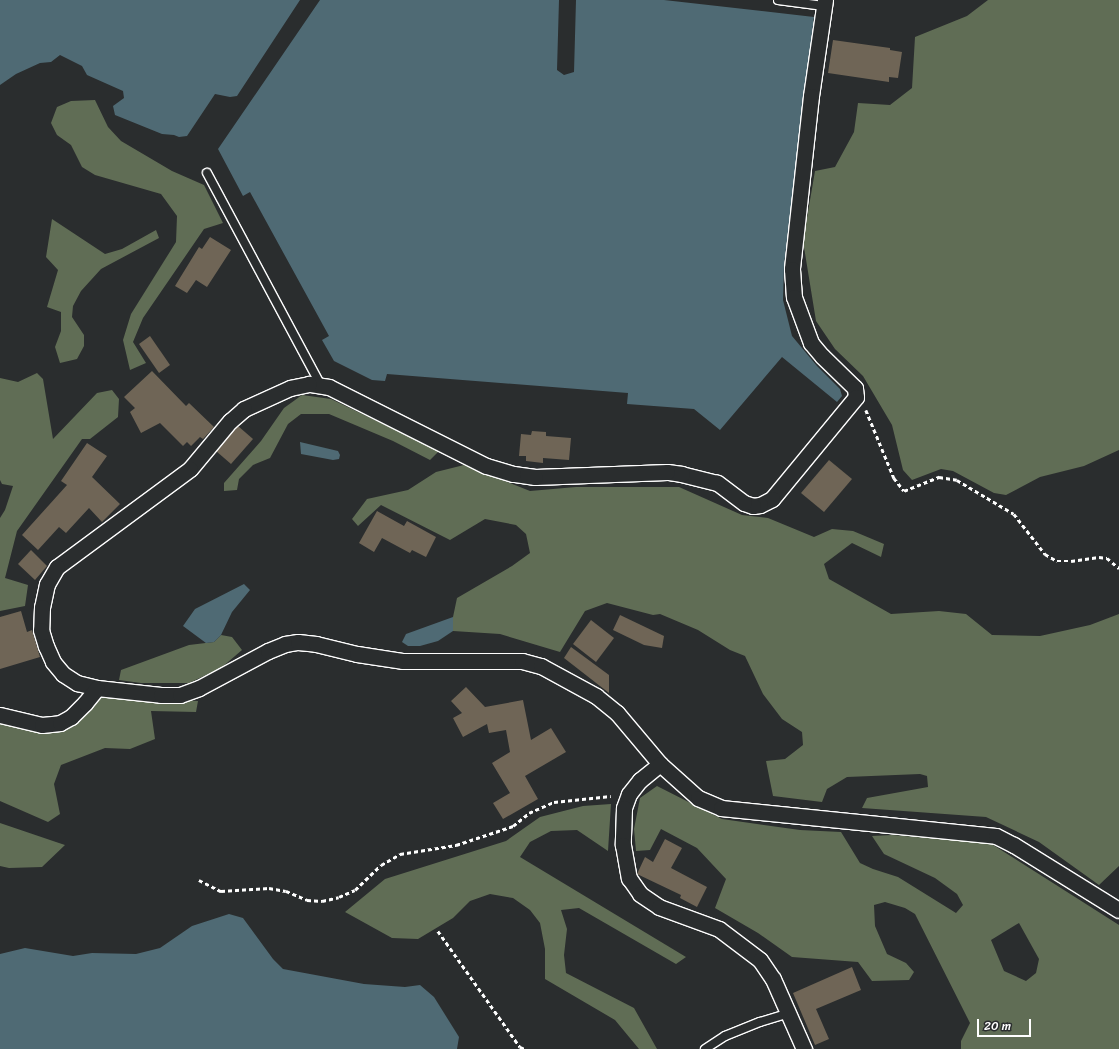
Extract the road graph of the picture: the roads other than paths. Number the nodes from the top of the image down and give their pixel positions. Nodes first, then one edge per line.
1 (778, 0) edge
2 (825, 3) edge
3 (207, 173) dead end
4 (320, 384) junction
5 (97, 688) junction
6 (0, 715) edge
7 (660, 764) junction
8 (1119, 910) edge
9 (789, 1013) junction
10 (705, 1049) edge
11 (804, 1049) edge

1 - 2 lane
2 - 4 street
3 - 4 lane
4 - 5 street
5 - 6 street
5 - 7 street
7 - 8 street
7 - 9 street
9 - 10 lane
9 - 11 street

